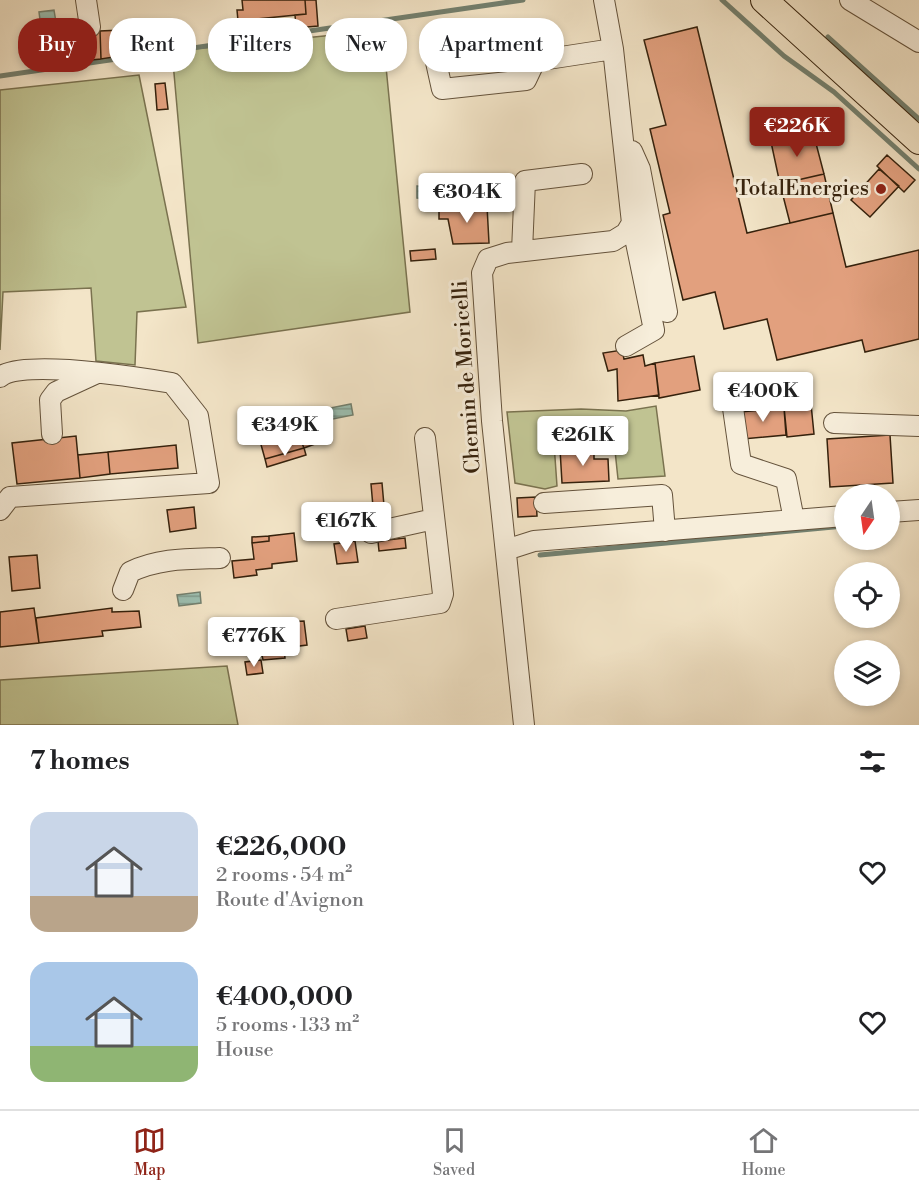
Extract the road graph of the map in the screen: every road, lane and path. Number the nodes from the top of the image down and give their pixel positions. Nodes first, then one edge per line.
1 (86, 0) edge
2 (604, 0) edge
3 (764, 0) edge
4 (850, 0) edge
5 (89, 18) edge
6 (919, 42) edge
7 (613, 49) junction
8 (564, 57) edge
9 (536, 61) joint
10 (622, 128) junction
11 (919, 141) edge
12 (582, 174) dead end
13 (632, 223) junction
14 (522, 251) junction
15 (667, 312) dead end
16 (627, 346) dead end
17 (97, 374) junction
18 (0, 377) edge
19 (733, 408) dead end
20 (834, 423) dead end
21 (919, 426) edge
22 (52, 434) dead end
23 (425, 438) dead end
24 (544, 503) dead end
25 (0, 510) edge
26 (919, 510) edge
27 (900, 511) edge
28 (834, 517) edge
29 (434, 519) junction
30 (794, 520) junction
31 (665, 531) junction
32 (371, 533) dead end
33 (506, 550) junction
34 (220, 558) dead end
35 (123, 590) dead end
36 (336, 619) dead end
37 (524, 725) edge

1 - 5 street
2 - 7 street
3 - 11 main road
4 - 6 street
7 - 8 street
7 - 10 street
9 - 9 street
10 - 13 street
10 - 15 street
12 - 14 street
13 - 14 street, Chemin de Moricelli
13 - 16 street
14 - 33 street, Chemin de Moricelli
17 - 18 street
17 - 22 street
17 - 25 street
19 - 30 street
20 - 21 street
23 - 29 street
24 - 31 street
26 - 27 street
28 - 30 street
29 - 32 street
29 - 36 street
30 - 31 street
31 - 33 street
33 - 37 street, Chemin de Moricelli
34 - 35 street

